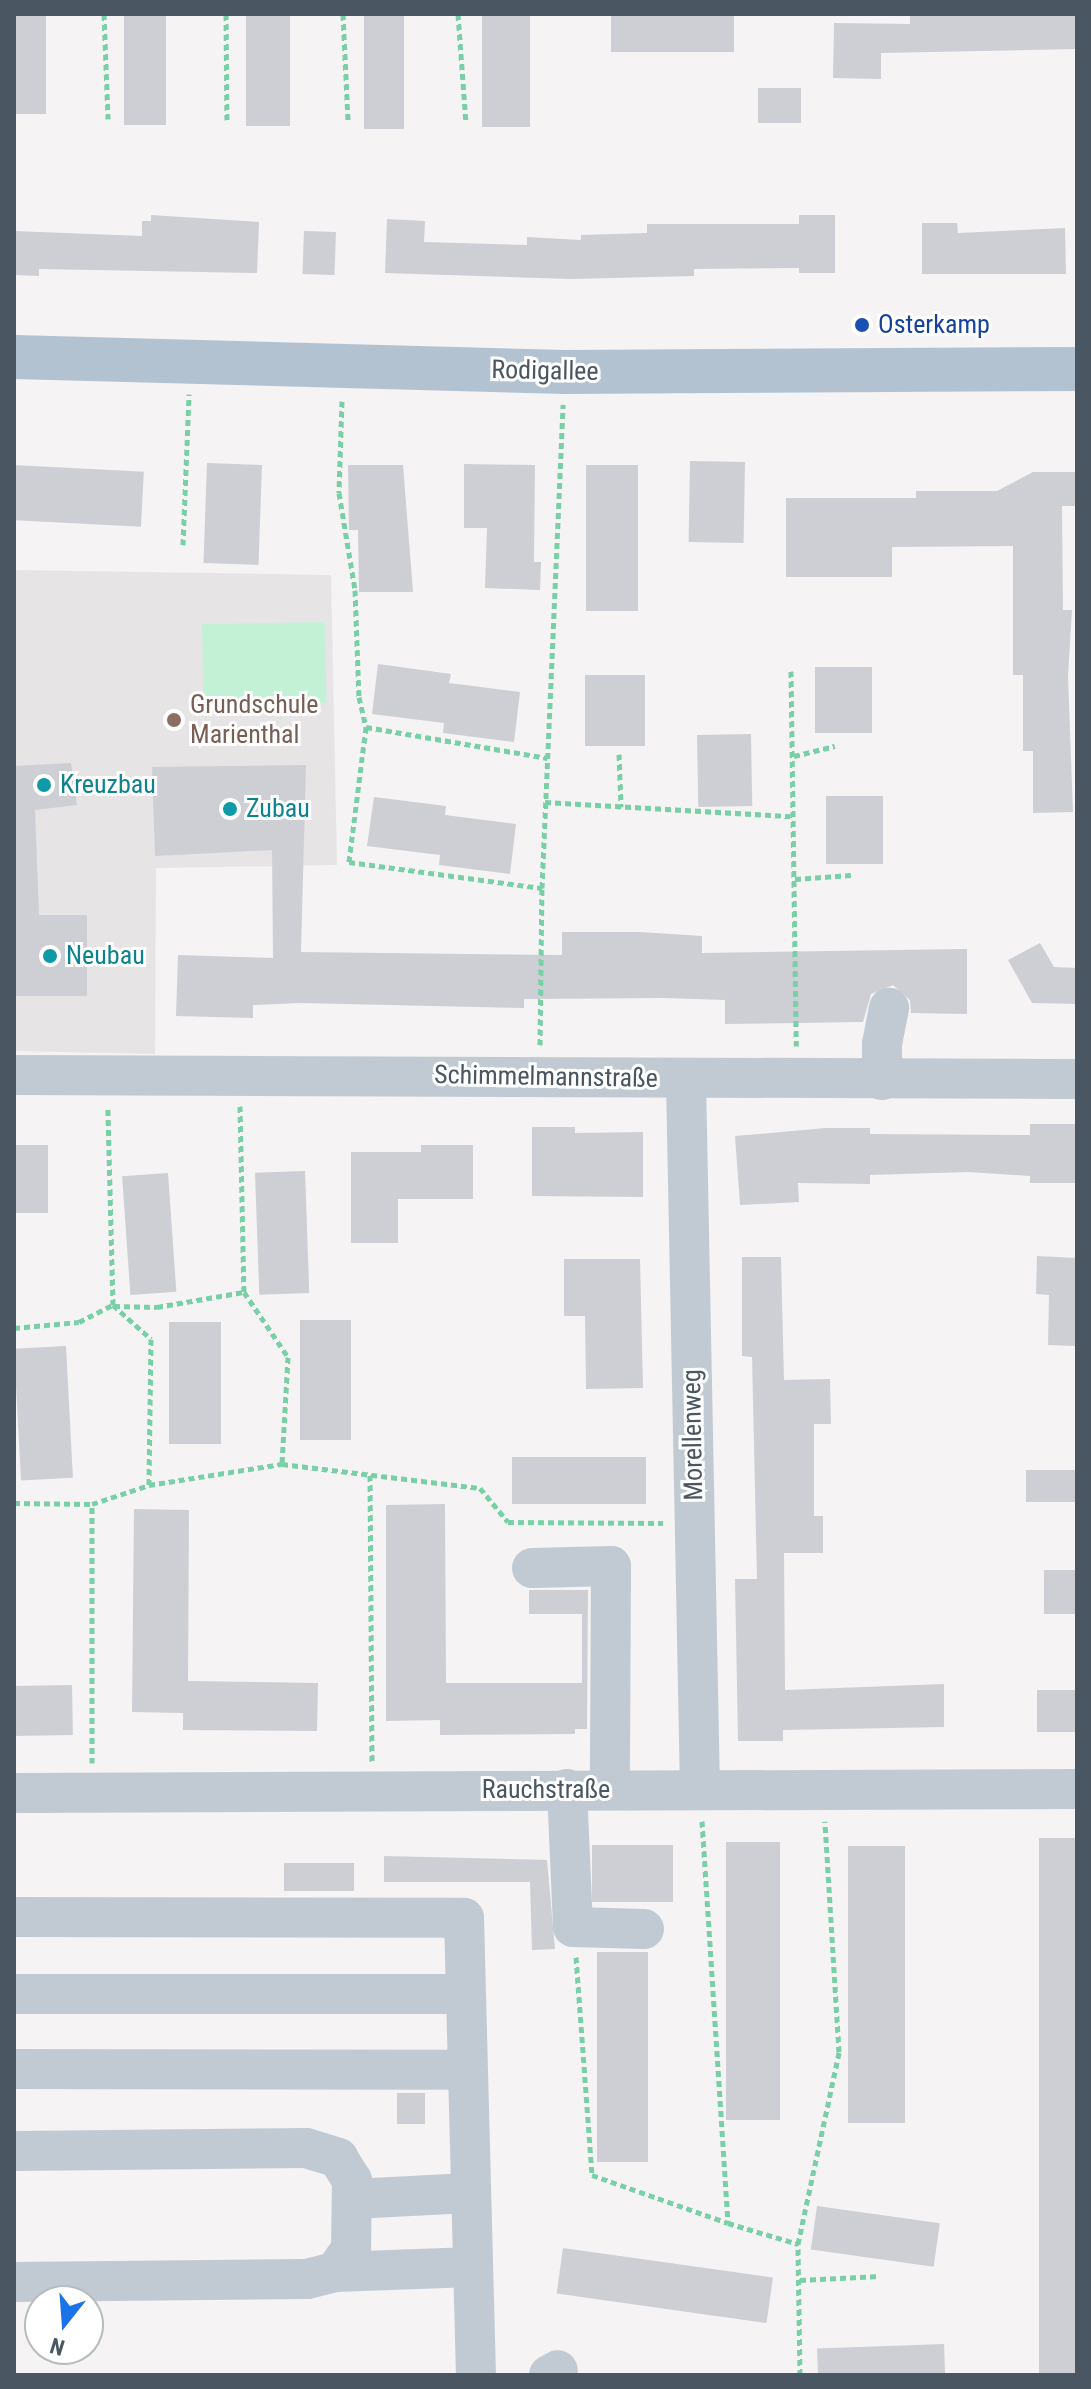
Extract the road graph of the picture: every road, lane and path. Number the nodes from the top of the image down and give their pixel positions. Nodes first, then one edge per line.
1 (104, 14) edge
2 (226, 14) edge
3 (343, 14) edge
4 (458, 14) edge
5 (108, 119) dead end
6 (227, 120) dead end
7 (348, 121) dead end
8 (466, 122) dead end
9 (14, 357) edge
10 (190, 364) junction
11 (342, 368) junction
12 (1077, 369) edge
13 (565, 372) junction
14 (183, 545) dead end
15 (791, 671) dead end
16 (366, 727) junction
17 (835, 746) dead end
18 (619, 754) dead end
19 (793, 756) junction
20 (547, 758) junction
21 (545, 802) junction
22 (621, 807) junction
23 (791, 816) junction
24 (851, 875) dead end
25 (795, 879) junction
26 (542, 888) junction
27 (889, 1008) dead end
28 (540, 1074) junction
29 (14, 1075) edge
30 (108, 1076) junction
31 (239, 1077) junction
32 (1077, 1079) edge
33 (686, 1080) junction
34 (796, 1080) junction
35 (882, 1080) junction
36 (244, 1292) junction
37 (113, 1305) junction
38 (14, 1328) edge
39 (282, 1464) junction
40 (370, 1475) junction
41 (149, 1485) junction
42 (14, 1503) edge
43 (92, 1504) junction
44 (695, 1523) junction
45 (532, 1568) dead end
46 (567, 1789) junction
47 (1077, 1789) edge
48 (610, 1790) junction
49 (700, 1790) junction
50 (823, 1791) junction
51 (92, 1792) junction
52 (372, 1792) junction
53 (14, 1793) edge
54 (14, 1917) edge
55 (573, 1927) junction
56 (644, 1929) dead end
57 (14, 1994) edge
58 (464, 1994) junction
59 (14, 2069) edge
60 (465, 2070) junction
61 (14, 2151) edge
62 (469, 2193) junction
63 (352, 2199) junction
64 (728, 2223) junction
65 (798, 2244) junction
66 (472, 2267) junction
67 (335, 2272) junction
68 (880, 2276) dead end
69 (800, 2280) junction
70 (14, 2282) edge
71 (476, 2375) edge
72 (800, 2375) edge

1 - 5 path
2 - 6 path
3 - 7 path
4 - 8 path
9 - 10 main road, Rodigallee
10 - 11 main road, Rodigallee
10 - 14 path
11 - 13 main road, Rodigallee
11 - 16 path
12 - 13 main road, Rodigallee
13 - 20 path
15 - 19 path
16 - 20 path
16 - 26 path
17 - 19 path
18 - 22 path
19 - 23 path
20 - 21 path
21 - 22 path
21 - 26 path
22 - 23 path
23 - 25 path
24 - 25 path
25 - 34 path
26 - 28 path
27 - 35 street
28 - 31 street, Schimmelmannstraße
28 - 33 street, Schimmelmannstraße
29 - 30 street, Schimmelmannstraße
30 - 31 street, Schimmelmannstraße
30 - 37 path
31 - 36 path
32 - 35 street, Schimmelmannstraße
33 - 34 street, Schimmelmannstraße
33 - 44 street, Morellenweg
34 - 35 street, Schimmelmannstraße
36 - 37 path
36 - 39 path
37 - 38 path
37 - 41 path
39 - 40 path
39 - 41 path
40 - 44 path
40 - 52 path
41 - 43 path
42 - 43 path
43 - 51 path
44 - 49 street, Morellenweg
45 - 48 street
46 - 48 street, Rauchstraße
46 - 52 street, Rauchstraße
46 - 55 street
47 - 50 street, Rauchstraße
48 - 49 street, Rauchstraße
49 - 50 street, Rauchstraße
49 - 64 path
50 - 65 path
51 - 52 street, Rauchstraße
51 - 53 street, Rauchstraße
54 - 58 street
55 - 56 street
55 - 64 path
57 - 58 street
58 - 60 street
59 - 60 street
60 - 62 street
61 - 63 street
62 - 63 street
62 - 66 street
63 - 67 street
64 - 65 path
65 - 69 path
66 - 67 street
66 - 71 street
67 - 70 street
68 - 69 path
69 - 72 path

